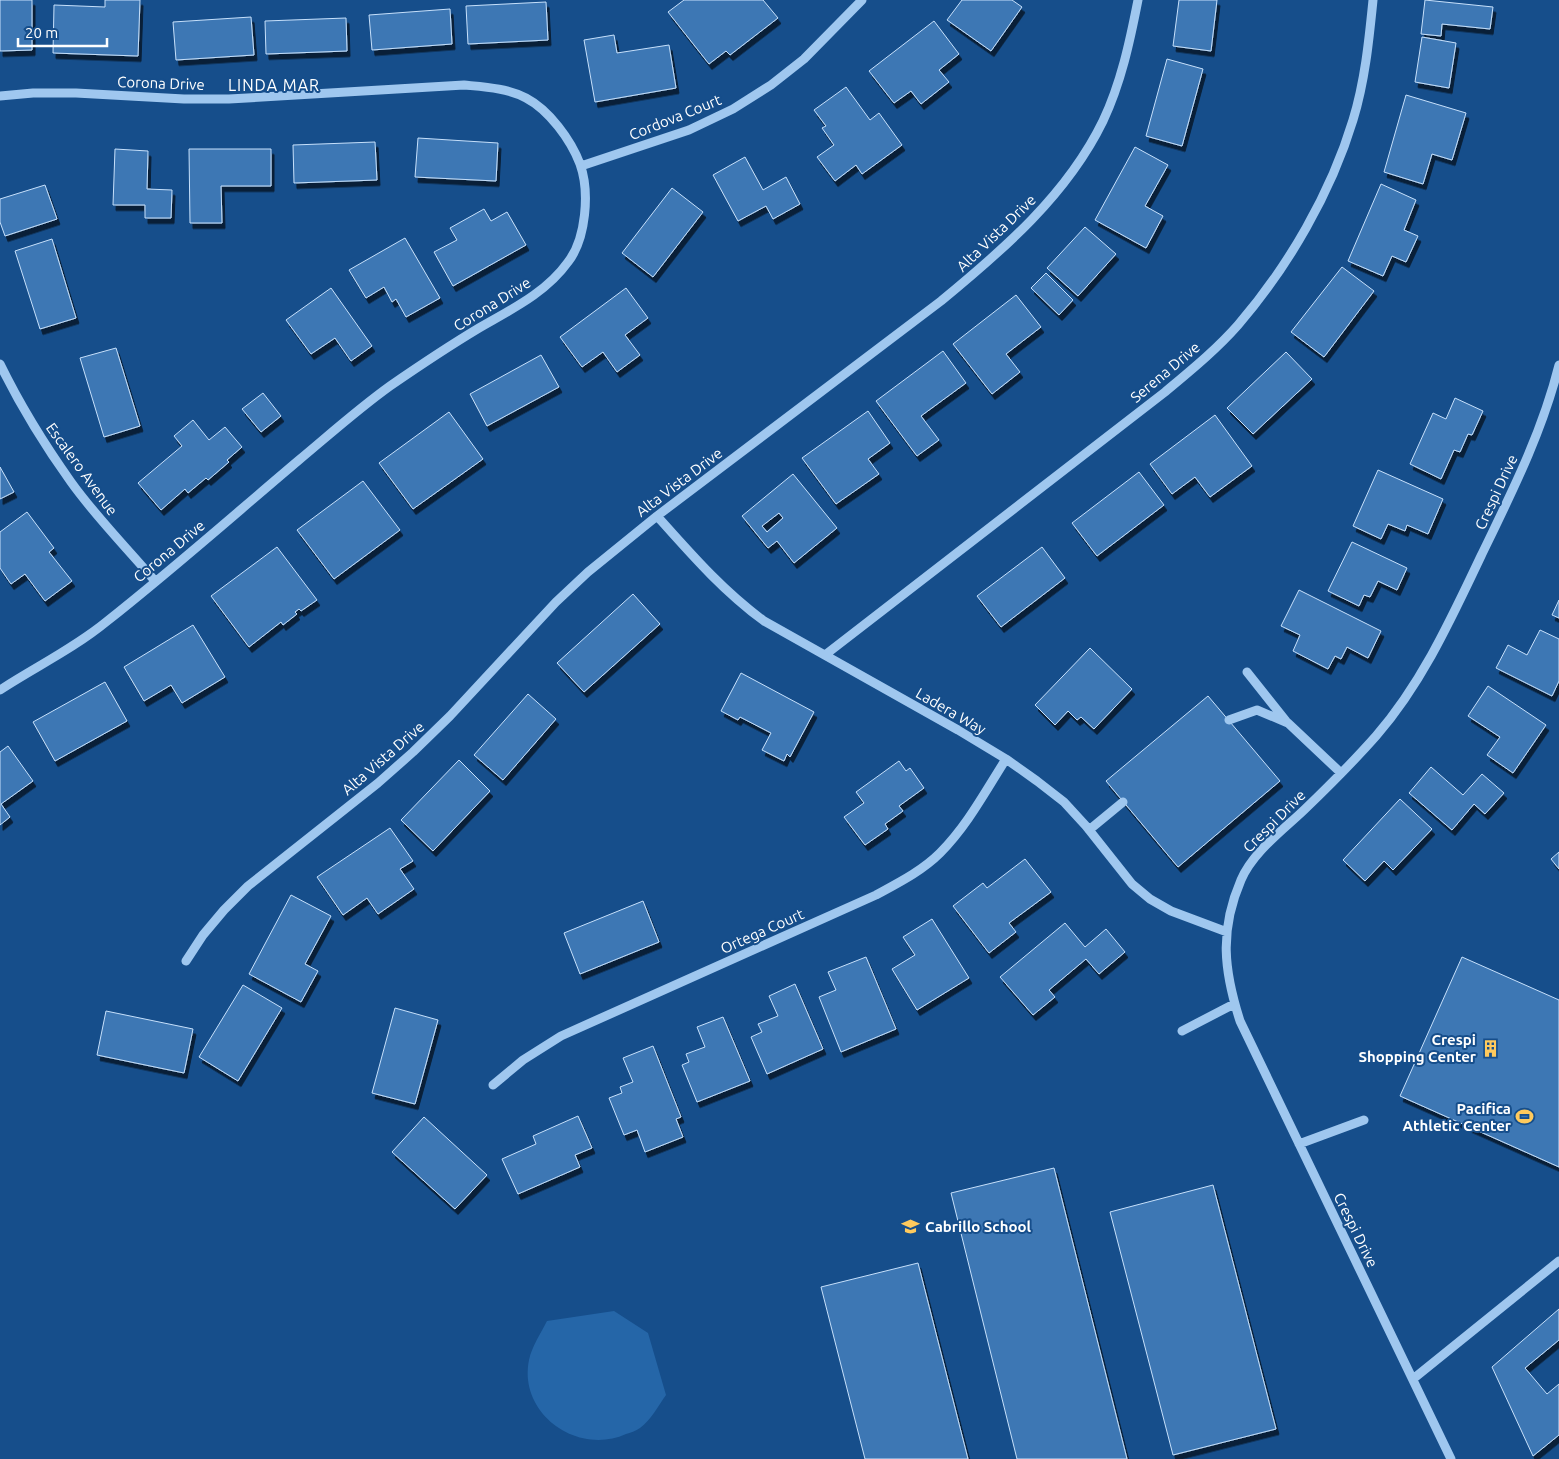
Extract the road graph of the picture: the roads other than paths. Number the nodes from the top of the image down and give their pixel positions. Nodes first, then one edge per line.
1 (862, 0) edge
2 (1138, 0) edge
3 (1373, 0) edge
4 (0, 96) edge
5 (581, 166) junction
6 (0, 364) edge
7 (1559, 367) edge
8 (657, 516) junction
9 (155, 581) junction
10 (825, 655) junction
11 (1247, 672) dead end
12 (0, 690) edge
13 (1229, 720) dead end
14 (1288, 723) junction
15 (1006, 760) junction
16 (1341, 774) junction
17 (1123, 802) dead end
18 (1089, 830) junction
19 (1227, 932) junction
20 (186, 961) dead end
21 (1234, 1004) junction
22 (1182, 1031) dead end
23 (493, 1085) dead end
24 (1364, 1120) dead end
25 (1299, 1144) junction
26 (1559, 1261) edge
27 (1413, 1379) junction
28 (1451, 1459) edge

1 - 5 street, Cordova Court
2 - 8 street, Alta Vista Drive
3 - 10 street, Serena Drive
4 - 5 street, Corona Drive
5 - 9 street, Corona Drive
6 - 9 street, Escalero Avenue
7 - 16 street, Crespi Drive
8 - 10 street, Ladera Way
8 - 20 street, Alta Vista Drive
9 - 12 street, Corona Drive
10 - 15 street, Ladera Way
11 - 14 street
13 - 14 street
14 - 16 street
15 - 18 street, Ladera Way
15 - 23 street, Ortega Court
16 - 19 street, Crespi Drive
17 - 18 street
18 - 19 street, Ladera Way
19 - 21 street, Crespi Drive
21 - 22 street
21 - 25 street, Crespi Drive
24 - 25 street
25 - 27 street, Crespi Drive
26 - 27 street
27 - 28 street, Crespi Drive

